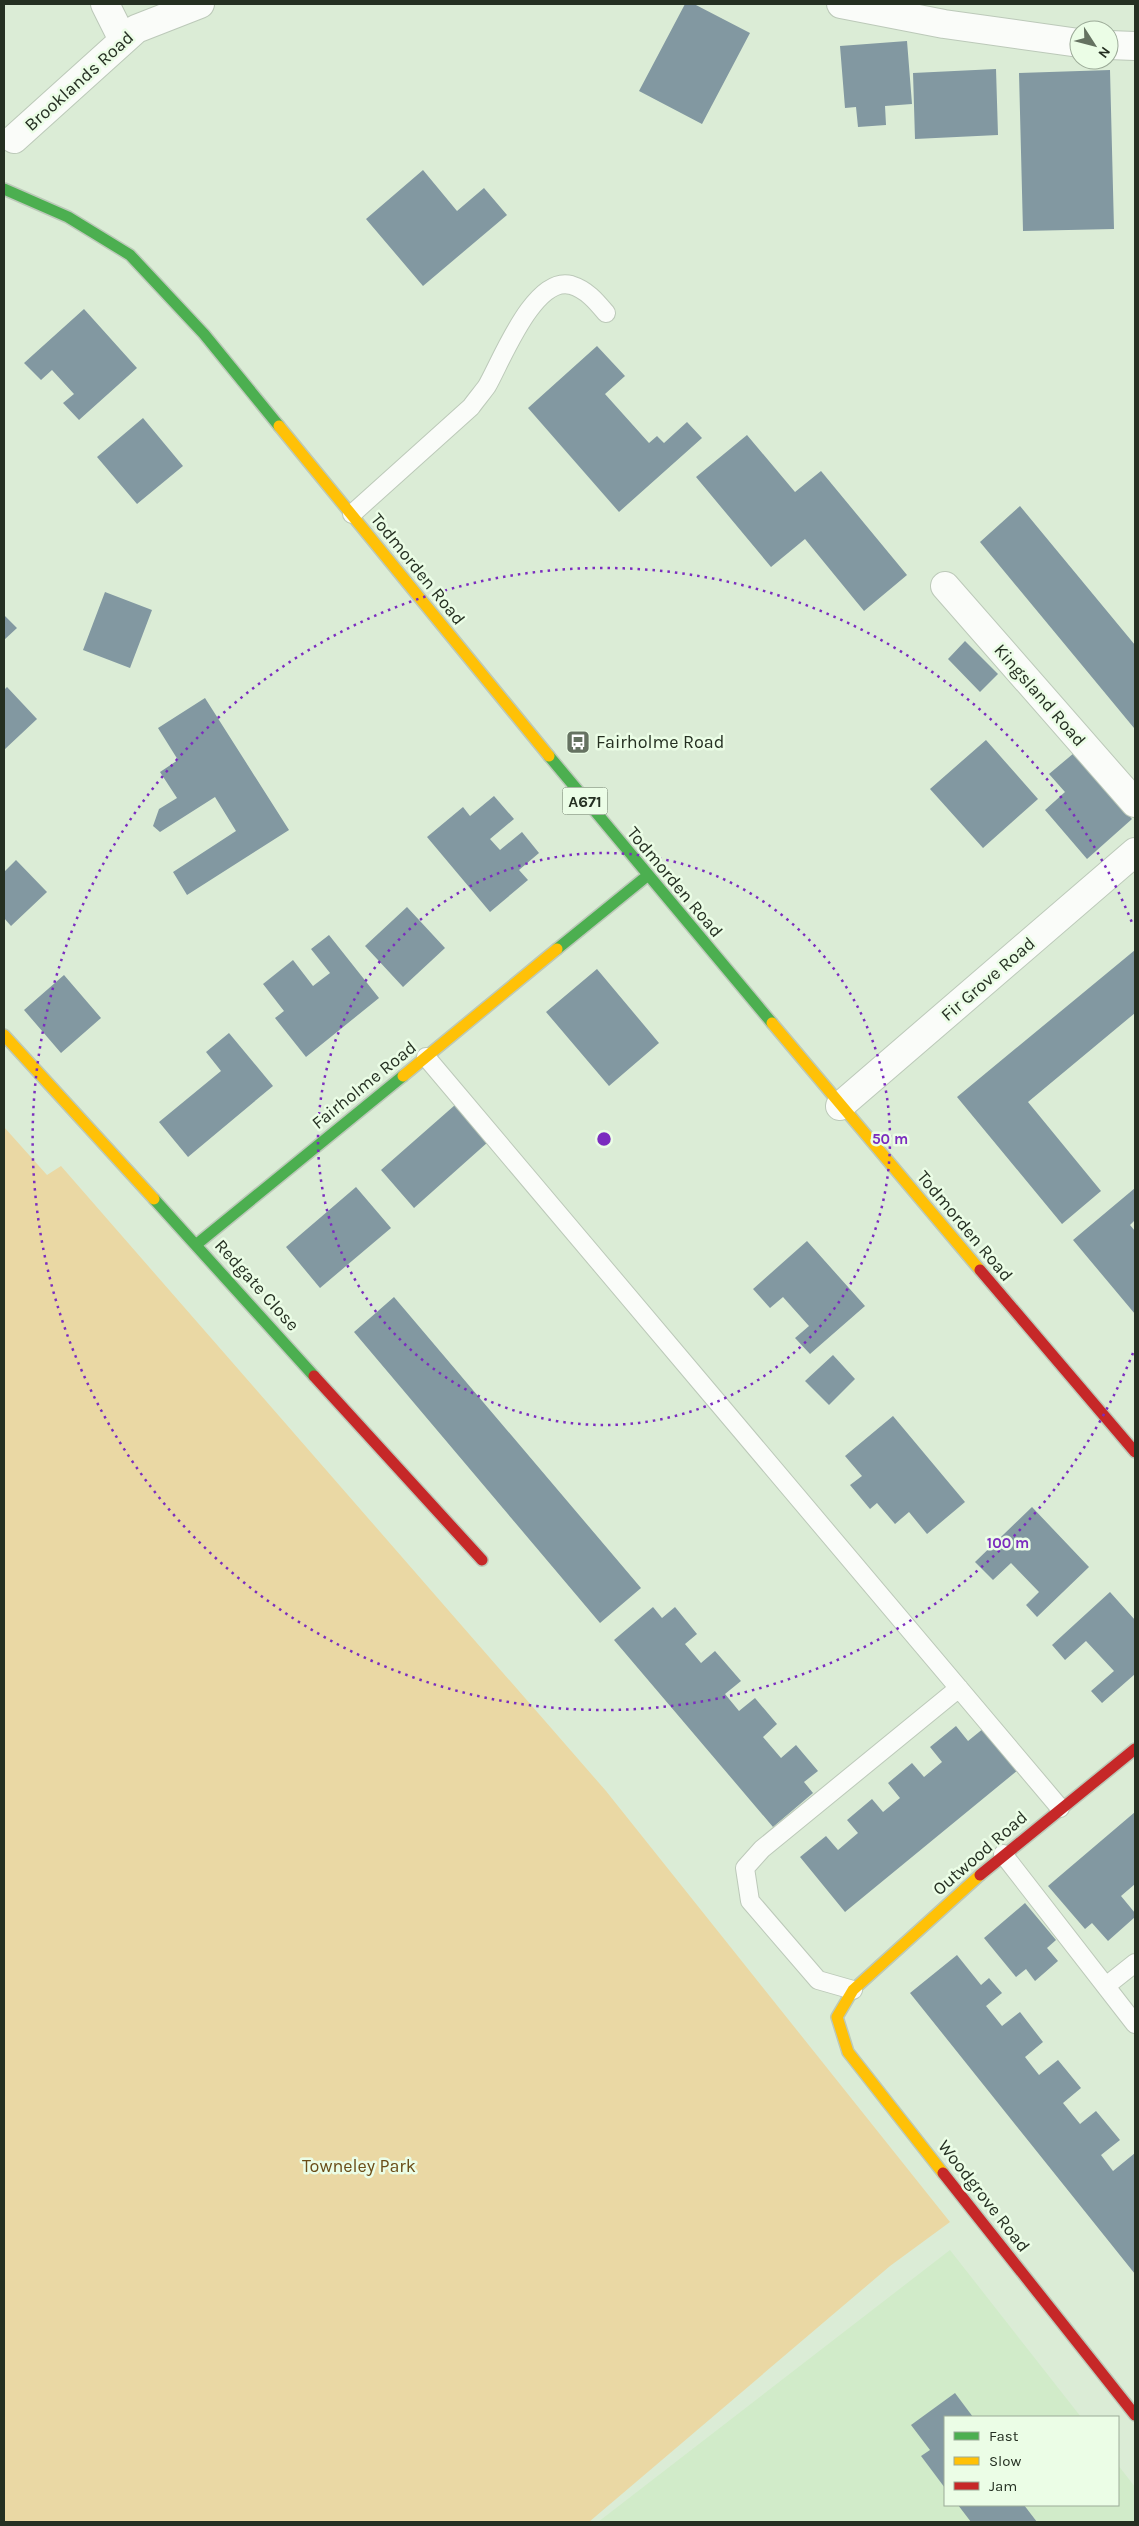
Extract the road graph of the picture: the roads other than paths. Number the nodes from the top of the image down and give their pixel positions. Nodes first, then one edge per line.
1 (104, 4) edge
2 (200, 4) edge
3 (841, 4) edge
4 (123, 40) junction
5 (1069, 42) edge
6 (1119, 45) edge
7 (1135, 46) edge
8 (14, 139) dead end
9 (4, 189) edge
10 (606, 313) dead end
11 (352, 514) junction
12 (945, 586) dead end
13 (1135, 803) edge
14 (1135, 852) edge
15 (647, 876) junction
16 (4, 1035) edge
17 (426, 1057) junction
18 (840, 1106) junction
19 (197, 1244) junction
20 (1135, 1452) edge
21 (482, 1560) dead end
22 (959, 1688) junction
23 (1135, 1749) edge
24 (1060, 1808) junction
25 (1003, 1854) junction
26 (1135, 1963) edge
27 (1106, 1986) junction
28 (852, 1990) junction
29 (1135, 2024) edge
30 (1135, 2416) edge

1 - 4 street
2 - 4 street, Brooklands Road
3 - 5 street
4 - 8 street, Brooklands Road
6 - 7 street
9 - 11 main road, Todmorden Road / A671
10 - 11 lane
11 - 15 main road, Todmorden Road / A671
12 - 13 street, Kingsland Road
14 - 18 street, Fir Grove Road
15 - 17 main road, Fairholme Road
15 - 18 main road, Todmorden Road / A671
16 - 19 main road, Redgate Close
17 - 19 main road, Fairholme Road
17 - 22 lane
18 - 20 main road, Todmorden Road / A671
19 - 21 main road, Redgate Close
22 - 24 lane
22 - 28 lane
23 - 24 main road, Outwood Road
24 - 25 main road, Outwood Road
25 - 27 lane
25 - 28 main road, Outwood Road
26 - 27 lane
27 - 29 lane
28 - 30 main road, Woodgrove Road

